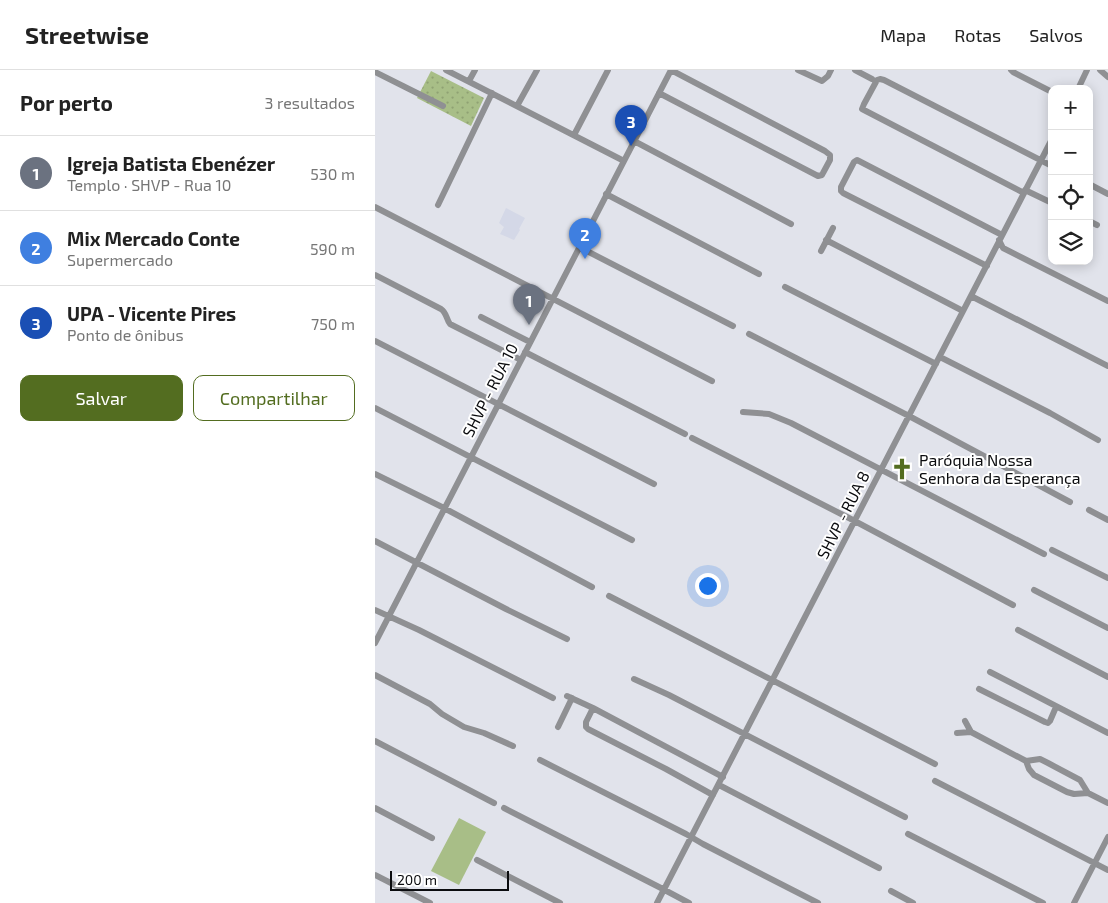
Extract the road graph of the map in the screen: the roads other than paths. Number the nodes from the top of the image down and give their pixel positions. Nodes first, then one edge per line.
1 (447, 70) edge
2 (475, 70) edge
3 (537, 70) edge
4 (608, 70) edge
5 (671, 70) edge
6 (798, 70) edge
7 (831, 70) edge
8 (855, 70) edge
9 (1011, 70) edge
10 (1087, 70) edge
11 (1100, 70) edge
12 (376, 72) edge
13 (1108, 77) edge
14 (872, 79) dead end
15 (469, 81) junction
16 (1080, 85) edge
17 (1048, 90) edge
18 (491, 93) junction
19 (659, 93) junction
20 (443, 106) dead end
21 (517, 106) junction
22 (573, 135) junction
23 (634, 141) junction
24 (1048, 147) edge
25 (1041, 160) junction
26 (624, 161) junction
27 (1048, 164) edge
28 (1093, 186) edge
29 (1025, 192) junction
30 (606, 194) junction
31 (1108, 194) edge
32 (1048, 201) edge
33 (439, 205) dead end
34 (375, 207) edge
35 (1093, 223) edge
36 (791, 224) dead end
37 (1097, 225) dead end
38 (833, 228) dead end
39 (1001, 238) junction
40 (827, 240) junction
41 (579, 247) junction
42 (821, 250) dead end
43 (987, 266) junction
44 (375, 274) edge
45 (759, 274) dead end
46 (785, 287) dead end
47 (971, 296) junction
48 (552, 299) junction
49 (1108, 301) edge
50 (963, 311) junction
51 (481, 316) dead end
52 (733, 326) dead end
53 (749, 334) dead end
54 (375, 341) edge
55 (530, 342) junction
56 (525, 352) junction
57 (940, 357) junction
58 (521, 360) junction
59 (936, 364) junction
60 (1108, 366) edge
61 (712, 381) dead end
62 (498, 404) junction
63 (375, 408) edge
64 (743, 412) dead end
65 (909, 416) junction
66 (685, 434) dead end
67 (692, 438) dead end
68 (1098, 440) dead end
69 (470, 457) junction
70 (881, 470) junction
71 (375, 474) edge
72 (654, 484) dead end
73 (1070, 502) dead end
74 (444, 508) junction
75 (1089, 510) dead end
76 (1108, 520) edge
77 (855, 522) junction
78 (632, 540) dead end
79 (375, 541) edge
80 (1052, 550) dead end
81 (1044, 554) dead end
82 (416, 563) junction
83 (1108, 578) edge
84 (593, 587) dead end
85 (1034, 590) dead end
86 (609, 596) dead end
87 (1013, 605) dead end
88 (375, 610) edge
89 (389, 616) junction
90 (1108, 628) edge
91 (1019, 630) dead end
92 (567, 639) dead end
93 (375, 643) edge
94 (990, 672) dead end
95 (375, 675) edge
96 (1108, 677) edge
97 (634, 679) dead end
98 (773, 680) junction
99 (979, 689) dead end
100 (553, 698) dead end
101 (593, 708) junction
102 (1057, 709) junction
103 (965, 720) dead end
104 (558, 727) dead end
105 (971, 732) junction
106 (957, 733) dead end
107 (1108, 733) edge
108 (745, 734) junction
109 (1108, 737) edge
110 (375, 741) edge
111 (513, 746) dead end
112 (540, 760) dead end
113 (1026, 761) junction
114 (935, 764) dead end
115 (723, 776) junction
116 (935, 781) dead end
117 (719, 785) junction
118 (1088, 793) junction
119 (713, 795) junction
120 (494, 803) dead end
121 (1108, 803) edge
122 (375, 808) edge
123 (504, 808) dead end
124 (905, 817) dead end
125 (908, 834) dead end
126 (1108, 837) edge
127 (432, 838) dead end
128 (692, 838) junction
129 (477, 860) dead end
130 (1095, 863) junction
131 (879, 868) dead end
132 (1108, 870) edge
133 (375, 875) edge
134 (664, 890) junction
135 (891, 891) dead end
136 (430, 903) edge
137 (559, 903) edge
138 (657, 903) edge
139 (689, 903) edge
140 (818, 903) edge
141 (913, 903) edge
142 (1043, 903) edge
143 (1074, 903) edge

1 - 15 street
2 - 15 street
3 - 21 street
4 - 22 street
5 - 19 street, SHVP - RUA 10
5 - 19 street
6 - 7 street
8 - 14 street
9 - 17 street
10 - 16 street
11 - 13 street
12 - 20 street
15 - 18 street
18 - 21 street
18 - 33 street
19 - 23 street, SHVP - RUA 10
21 - 22 street
22 - 26 street
23 - 26 street, SHVP - RUA 10
23 - 36 street
24 - 25 street, SHVP - RUA 8
25 - 27 street
25 - 29 street, SHVP - RUA 8
25 - 29 street
26 - 30 street, SHVP - RUA 10
28 - 31 street
29 - 32 street
29 - 39 street, SHVP - RUA 8
30 - 41 street, SHVP - RUA 10
30 - 45 street
34 - 48 street
35 - 37 street
38 - 40 street
39 - 43 street, SHVP - RUA 8
39 - 43 street
39 - 49 street
40 - 42 street
40 - 50 street
41 - 48 street, SHVP - RUA 10
41 - 52 street
43 - 47 street, SHVP - RUA 8
44 - 58 street
46 - 59 street
47 - 50 street, SHVP - RUA 8
47 - 60 street
48 - 55 street, SHVP - RUA 10
48 - 61 street
50 - 57 street, SHVP - RUA 8
51 - 55 street
53 - 65 street
54 - 62 street
55 - 56 street, SHVP - RUA 10
56 - 58 street, SHVP - RUA 10
56 - 66 street
57 - 59 street, SHVP - RUA 8
57 - 68 street
58 - 62 street, SHVP - RUA 10
59 - 65 street, SHVP - RUA 8
62 - 69 street, SHVP - RUA 10
62 - 72 street
63 - 69 street
64 - 70 street
65 - 70 street, SHVP - RUA 8
65 - 73 street
67 - 77 street
69 - 74 street, SHVP - RUA 10
69 - 78 street
70 - 77 street, SHVP - RUA 8
70 - 81 street
71 - 74 street
74 - 82 street, SHVP - RUA 10
74 - 84 street
75 - 76 street
77 - 87 street
77 - 98 street, SHVP - RUA 8
79 - 82 street
80 - 83 street
82 - 89 street, SHVP - RUA 10
82 - 92 street
85 - 90 street
86 - 98 street
88 - 89 street
89 - 93 street, SHVP - RUA 10
89 - 100 street
91 - 96 street
94 - 102 street
95 - 111 street
97 - 108 street
98 - 108 street, SHVP - RUA 8
98 - 114 street
99 - 102 street
101 - 104 street
101 - 115 street
101 - 119 street
102 - 107 street
102 - 109 street
103 - 105 street
105 - 106 street
105 - 113 street
108 - 115 street, SHVP - RUA 8
108 - 124 street
110 - 120 street
112 - 128 street
113 - 118 street
113 - 118 street
115 - 117 street, SHVP - RUA 8
116 - 130 street
117 - 119 street, SHVP - RUA 8
117 - 131 street
118 - 121 street
119 - 128 street, SHVP - RUA 8
122 - 127 street
123 - 134 street
125 - 142 street
126 - 130 street
128 - 134 street, SHVP - RUA 8
128 - 140 street
129 - 137 street
130 - 132 street
130 - 143 street
133 - 136 street
134 - 138 street, SHVP - RUA 8
134 - 139 street
135 - 141 street

